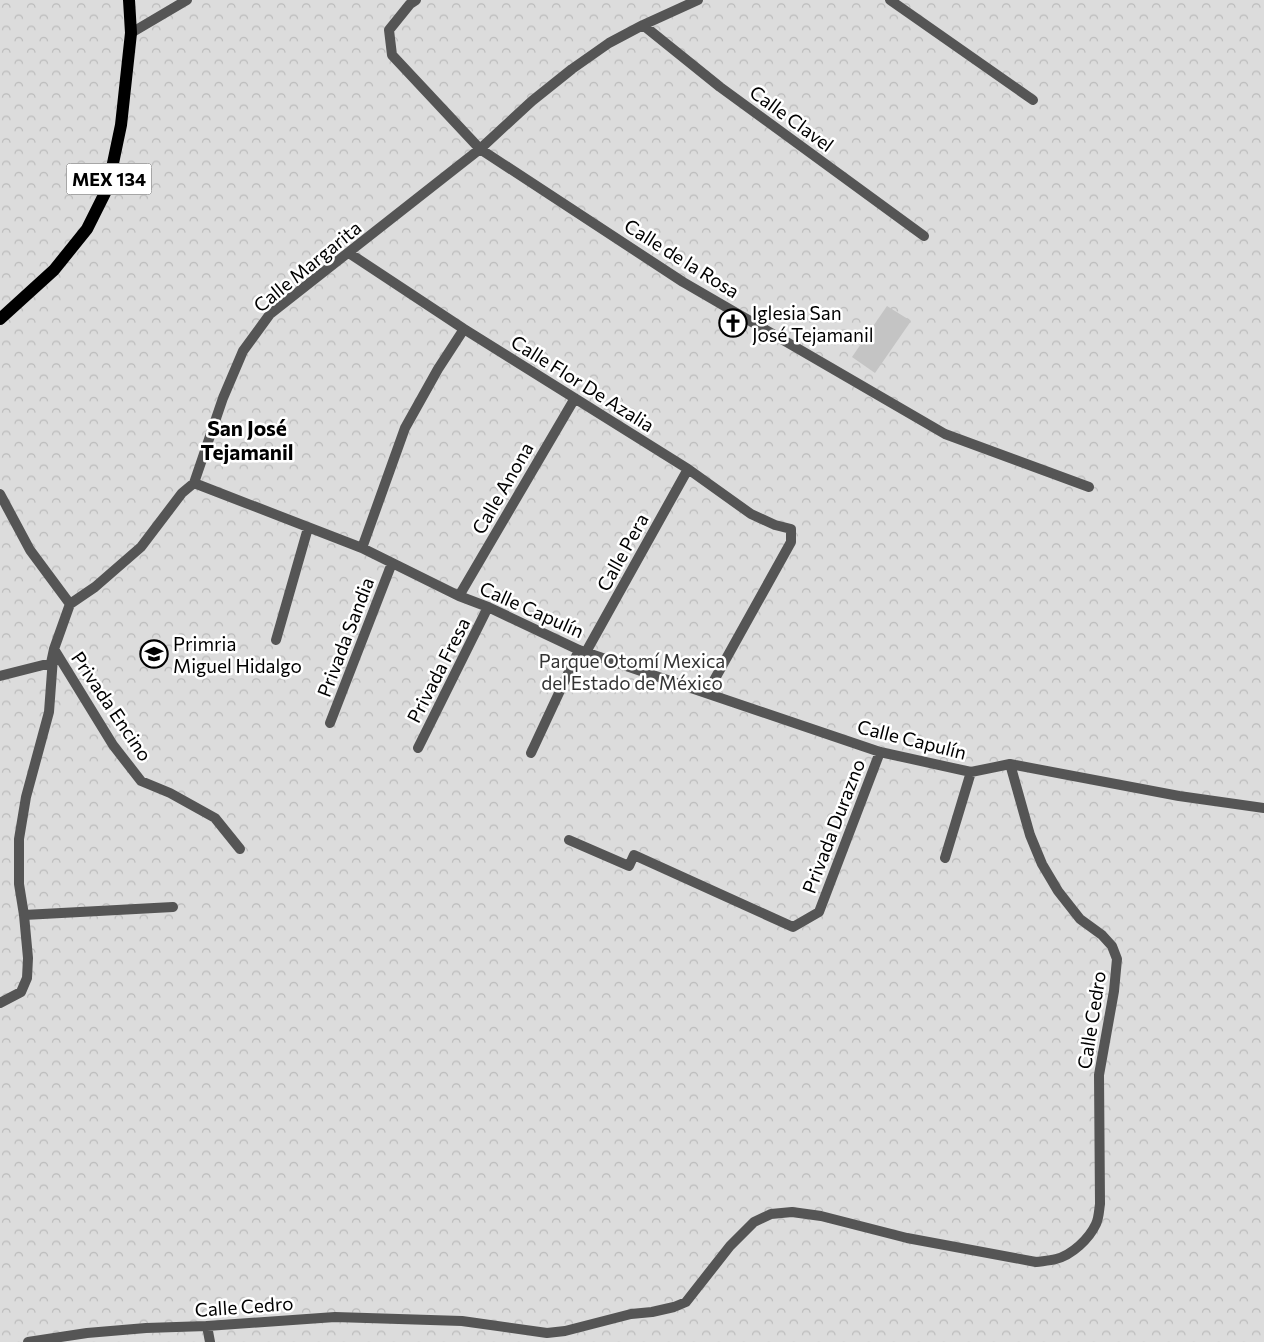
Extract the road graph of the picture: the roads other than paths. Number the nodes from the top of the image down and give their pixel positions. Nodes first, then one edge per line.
1 (128, 0) edge
2 (186, 0) edge
3 (416, 0) edge
4 (698, 0) edge
5 (890, 0) edge
6 (643, 25) junction
7 (131, 33) junction
8 (1033, 100) dead end
9 (480, 149) junction
10 (924, 236) dead end
11 (349, 253) junction
12 (0, 319) edge
13 (464, 329) junction
14 (575, 398) junction
15 (688, 469) junction
16 (194, 483) junction
17 (1089, 487) dead end
18 (0, 494) edge
19 (308, 528) junction
20 (362, 548) junction
21 (392, 563) junction
22 (459, 596) junction
23 (70, 604) junction
24 (488, 607) junction
25 (276, 640) dead end
26 (54, 649) junction
27 (583, 651) junction
28 (0, 676) edge
29 (707, 693) junction
30 (330, 722) dead end
31 (418, 748) dead end
32 (880, 752) junction
33 (531, 753) dead end
34 (1010, 764) junction
35 (971, 772) junction
36 (1264, 808) edge
37 (569, 840) dead end
38 (240, 849) dead end
39 (945, 858) dead end
40 (173, 907) dead end
41 (24, 915) junction
42 (3, 1002) edge
43 (206, 1326) junction
44 (28, 1342) edge
45 (210, 1342) edge

1 - 7 main road, MEX 134
2 - 7 street
3 - 9 street, Calle de la Rosa
4 - 6 street, Calle Margarita
5 - 8 street
6 - 9 street, Calle Margarita
6 - 10 street, Calle Clavel
7 - 12 main road, MEX 134
9 - 11 street, Calle Margarita
9 - 17 street, Calle de la Rosa
11 - 13 street, Calle Flor De Azalia
11 - 16 street, Calle Margarita
13 - 14 street, Calle Flor De Azalia
13 - 20 street
14 - 15 street, Calle Flor De Azalia
14 - 22 street, Calle Anona
15 - 27 street, Calle Pera
15 - 29 street, Calle Flor De Azalia
16 - 19 street, Calle Capulín
16 - 23 street, Calle Margarita
18 - 23 street
19 - 20 street, Calle Capulín
19 - 25 street
20 - 21 street, Calle Capulín
21 - 22 street, Calle Capulín
21 - 30 street, Privada Sandia
22 - 24 street, Calle Capulín
23 - 26 street
24 - 27 street, Calle Capulín
24 - 31 street, Privada Fresa
26 - 28 street
26 - 38 street, Privada Encino
26 - 41 street
27 - 29 street, Calle Capulín
27 - 33 street, Calle Pera
29 - 32 street, Calle Capulín
32 - 35 street, Calle Capulín
32 - 37 street, Privada Durazno
34 - 35 street, Calle Capulín
34 - 36 street
34 - 43 street, Calle Cedro
35 - 39 street
40 - 41 street
41 - 42 street
43 - 44 street, Calle Cedro
43 - 45 street

